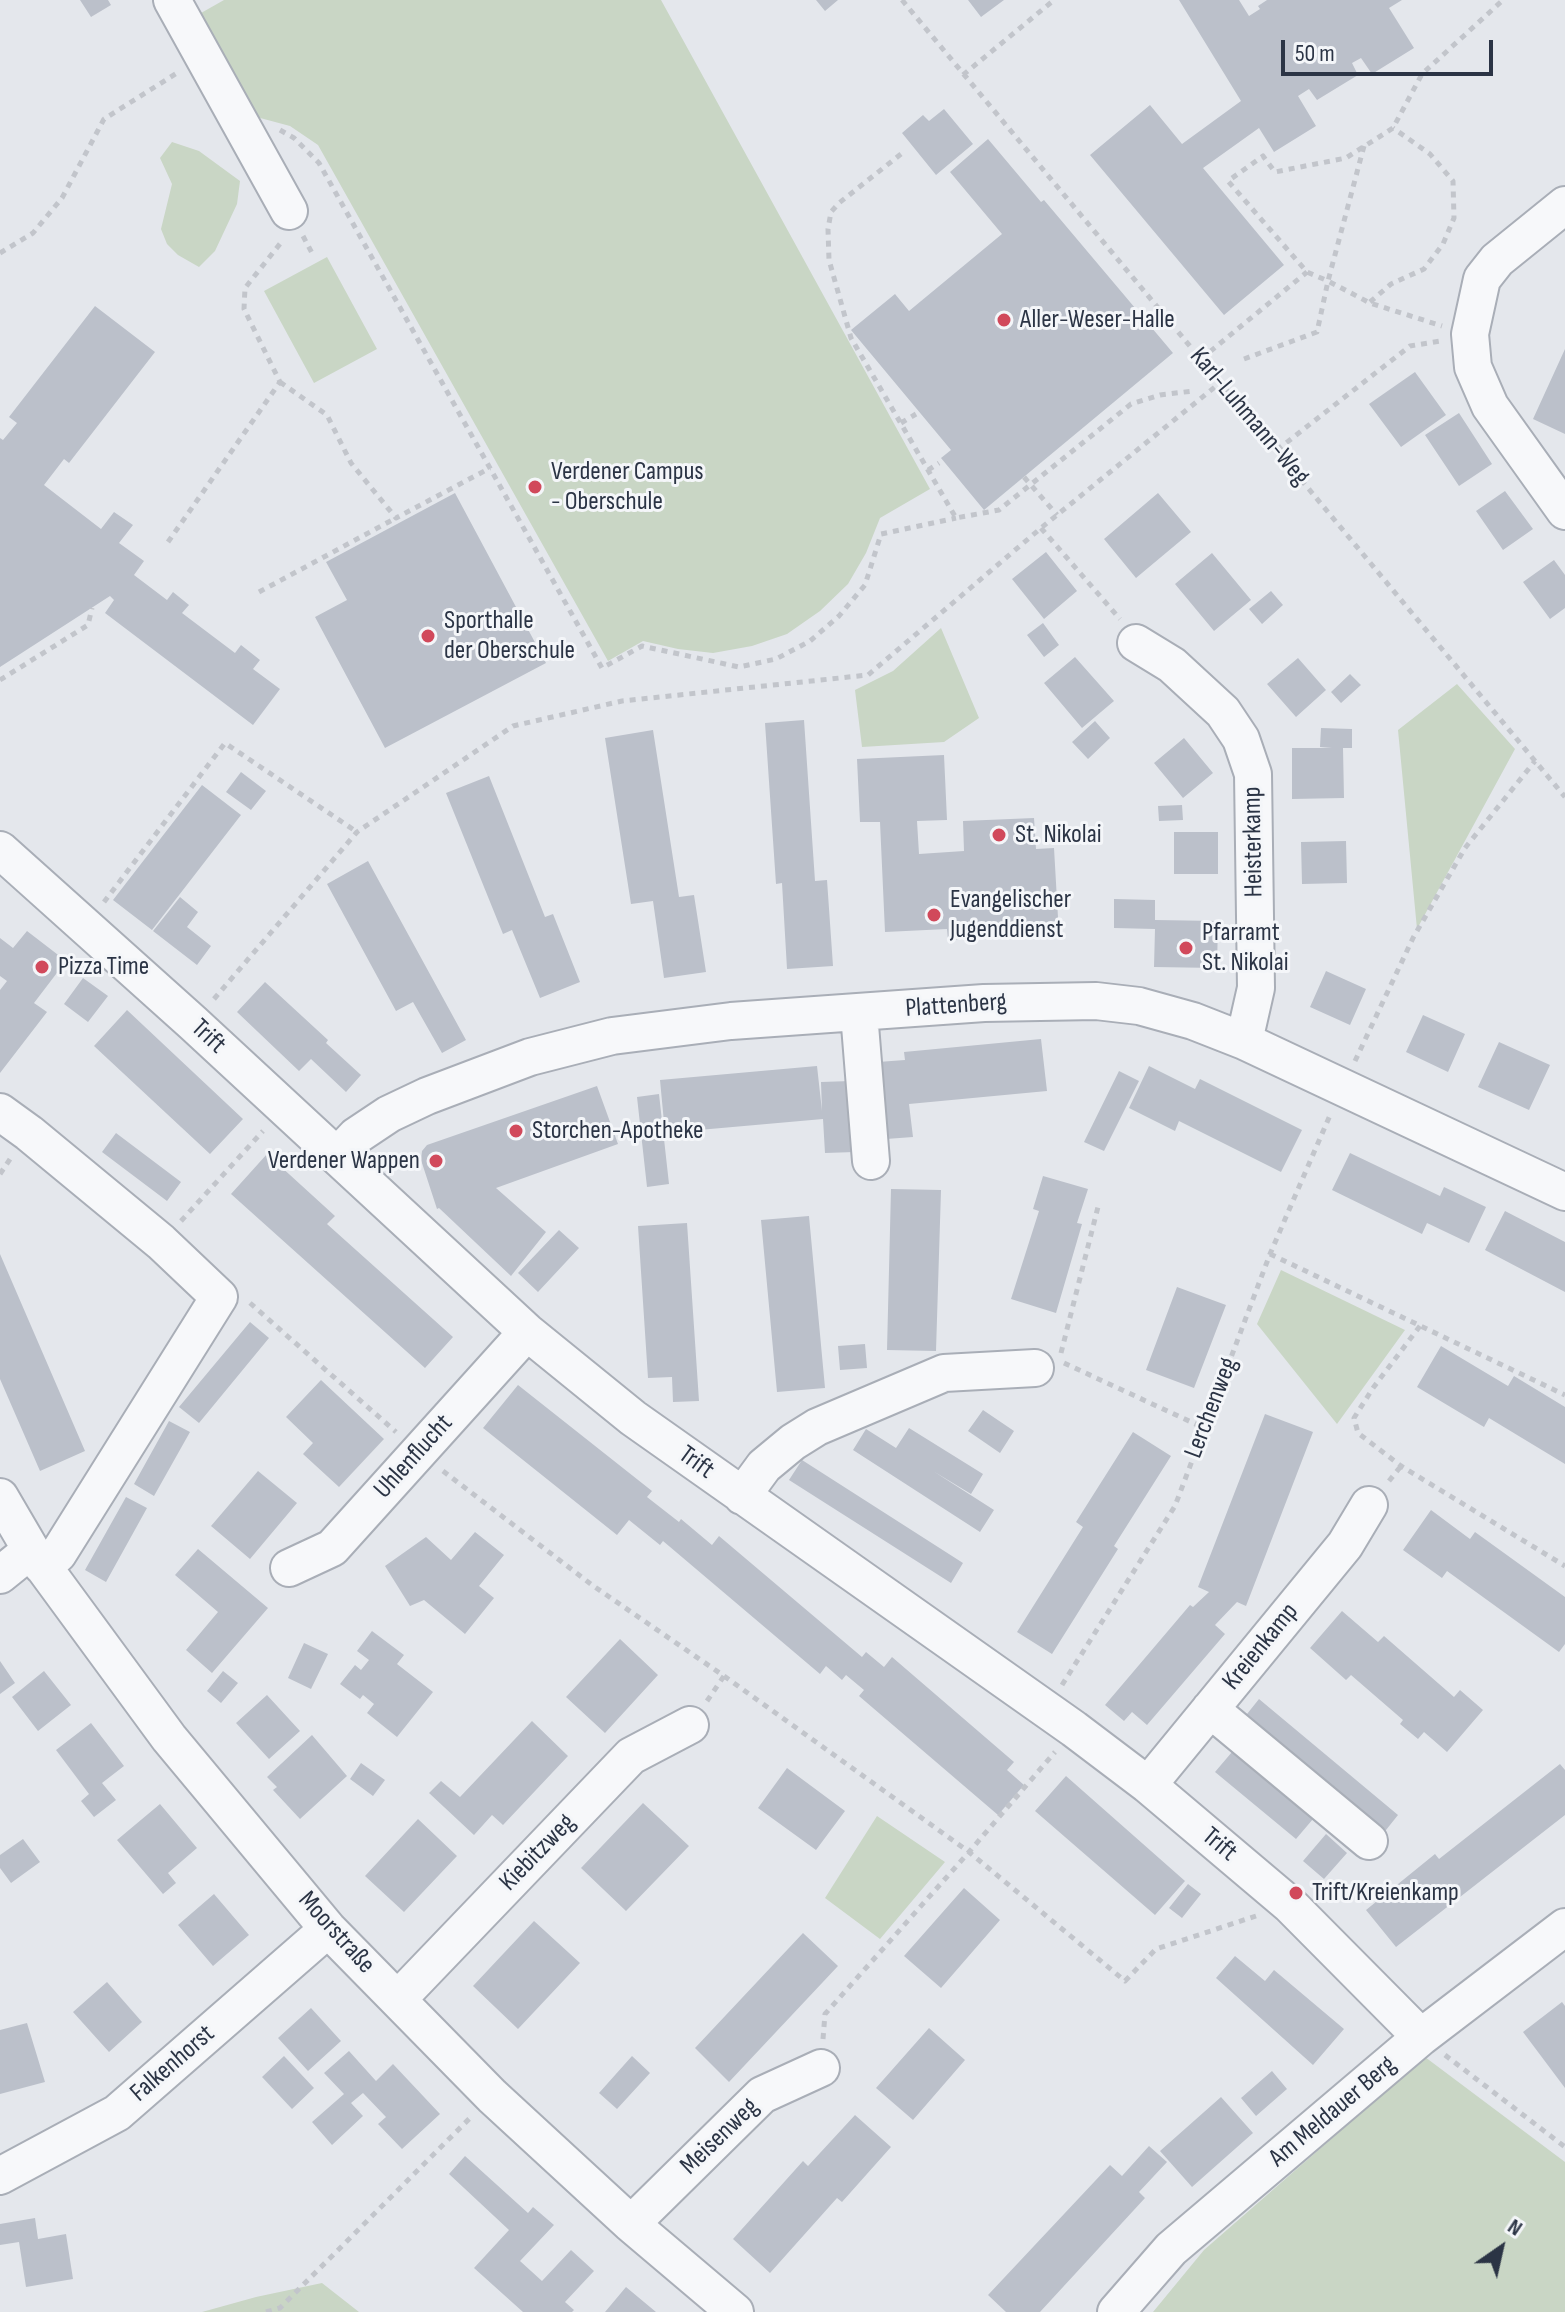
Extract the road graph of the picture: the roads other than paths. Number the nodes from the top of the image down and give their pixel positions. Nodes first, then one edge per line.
1 (172, 0) edge
2 (1565, 205) edge
3 (289, 223) road end
4 (1565, 511) edge
5 (1136, 643) road end
6 (0, 850) edge
7 (859, 1013) junction
8 (1244, 1041) junction
9 (0, 1112) edge
10 (337, 1156) junction
11 (871, 1161) dead end
12 (1565, 1192) edge
13 (527, 1332) junction
14 (1035, 1368) dead end
15 (742, 1496) junction
16 (0, 1497) edge
17 (1369, 1505) dead end
18 (36, 1558) junction
19 (289, 1568) dead end
20 (0, 1575) edge
21 (1210, 1709) junction
22 (690, 1725) dead end
23 (1148, 1785) junction
24 (1369, 1841) dead end
25 (1565, 1927) edge
26 (328, 1929) junction
27 (398, 1999) junction
28 (1421, 2037) junction
29 (821, 2068) road end
30 (0, 2176) edge
31 (631, 2224) junction
32 (735, 2312) edge
33 (1116, 2312) edge

1 - 3 street
2 - 4 street
5 - 8 street, Heisterkamp
6 - 10 street, Trift
7 - 8 street, Plattenberg
7 - 10 street, Plattenberg
7 - 11 street
8 - 12 street, Plattenberg
9 - 18 street
10 - 13 street, Trift
13 - 15 street, Trift
13 - 19 street, Uhlenflucht
14 - 15 street
15 - 23 street, Trift
16 - 18 street, Moorstraße
17 - 21 street, Kreienkamp
18 - 20 street
18 - 26 street, Moorstraße
21 - 23 street, Kreienkamp
21 - 24 street
22 - 27 street, Kiebitzweg
23 - 28 street, Trift
25 - 28 street, Am Meldauer Berg
26 - 27 street, Moorstraße
26 - 30 street, Falkenhorst
27 - 31 street, Moorstraße
28 - 33 street, Am Meldauer Berg
29 - 31 street, Meisenweg
31 - 32 street, Moorstraße

